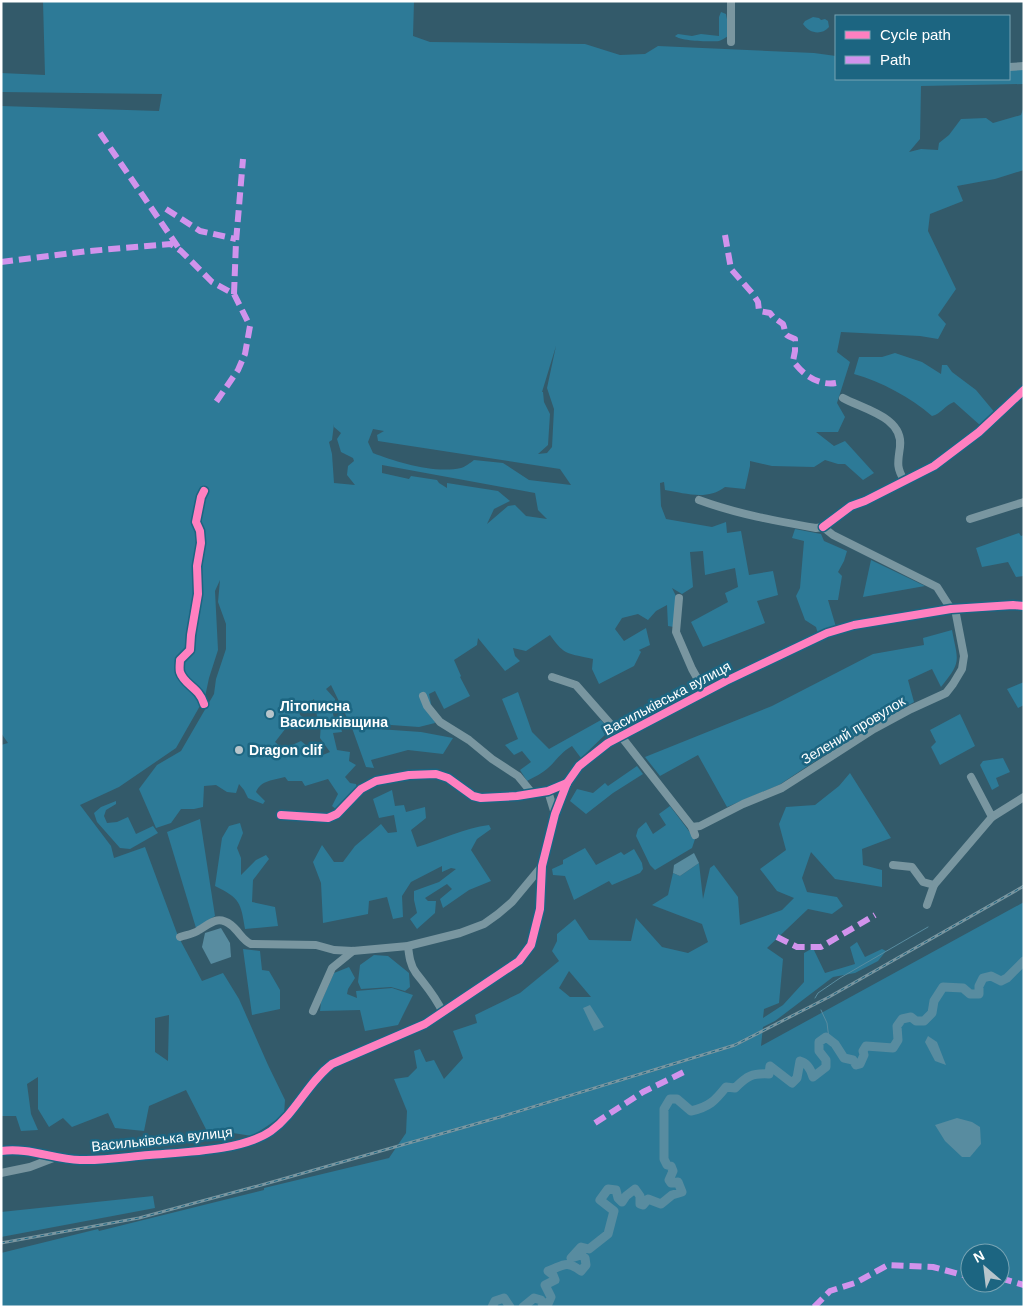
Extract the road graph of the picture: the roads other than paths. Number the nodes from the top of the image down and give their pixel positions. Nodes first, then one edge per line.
1 (731, 1) edge
2 (731, 42) dead end
3 (1024, 66) edge
4 (1010, 67) edge
5 (1024, 390) edge
6 (843, 398) dead end
7 (904, 480) junction
8 (699, 500) dead end
9 (1024, 502) edge
10 (970, 519) dead end
11 (823, 527) junction
12 (679, 598) dead end
13 (1024, 606) edge
14 (953, 609) junction
15 (552, 676) dead end
16 (705, 692) junction
17 (423, 696) dead end
18 (620, 735) junction
19 (970, 778) dead end
20 (567, 783) junction
21 (548, 791) junction
22 (532, 793) junction
23 (1024, 797) edge
24 (555, 814) junction
25 (281, 815) dead end
26 (992, 817) junction
27 (693, 831) joint
28 (893, 865) dead end
29 (542, 866) junction
30 (934, 885) junction
31 (926, 905) dead end
32 (180, 937) dead end
33 (408, 946) junction
34 (353, 951) junction
35 (312, 1011) dead end
36 (444, 1012) junction
37 (1, 1151) edge
38 (56, 1157) junction
39 (1, 1173) edge

1 - 2 street
3 - 4 street
5 - 7 street
6 - 7 street
7 - 11 street
8 - 11 street
9 - 10 street
11 - 14 street, Зелений провулок
12 - 16 street
13 - 14 street, Васильківська вулиця
14 - 16 street, Васильківська вулиця
14 - 27 street, Зелений провулок
15 - 18 street, Васильківська вулиця
16 - 18 street, Васильківська вулиця
17 - 22 street
18 - 20 street, Васильківська вулиця
18 - 27 street, Васильківська вулиця
19 - 26 street
20 - 21 street
20 - 24 street, Васильківська вулиця
21 - 22 street
21 - 24 street
22 - 25 street
23 - 26 street
24 - 29 street, Васильківська вулиця
26 - 30 street
28 - 30 street
29 - 33 street
29 - 36 street, Васильківська вулиця
30 - 31 street
32 - 34 street
33 - 34 street
33 - 36 street
34 - 35 street
36 - 38 street, Васильківська вулиця
37 - 38 street, Васильківська вулиця
38 - 39 street, Васильківська вулиця

